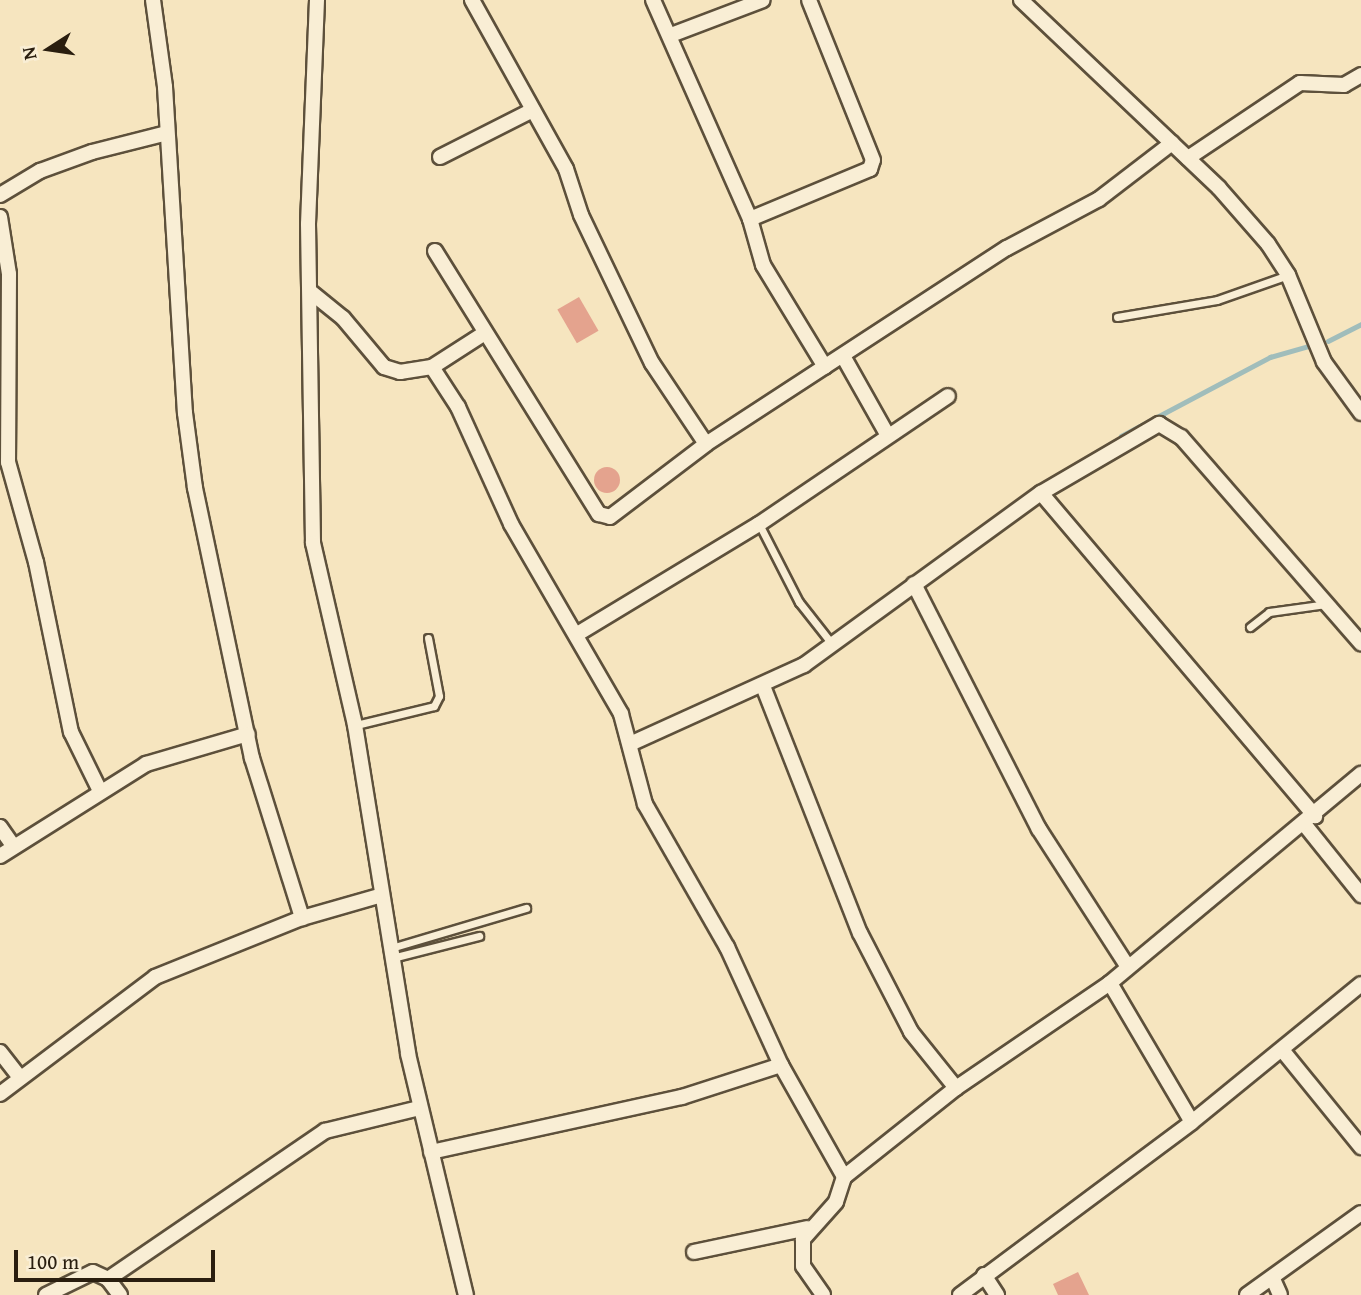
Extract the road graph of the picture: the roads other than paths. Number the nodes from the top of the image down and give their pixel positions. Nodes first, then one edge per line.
1 (153, 0) edge
2 (317, 0) edge
3 (472, 0) edge
4 (653, 0) edge
5 (763, 0) edge
6 (809, 0) edge
7 (1021, 0) edge
8 (671, 35) junction
9 (1361, 75) edge
10 (533, 110) junction
11 (167, 133) junction
12 (1171, 143) junction
13 (440, 158) dead end
14 (1188, 159) junction
15 (0, 195) edge
16 (0, 218) edge
17 (750, 219) junction
18 (435, 251) dead end
19 (1288, 275) junction
20 (312, 293) junction
21 (1117, 317) dead end
22 (485, 333) junction
23 (4, 352) edge
24 (843, 356) junction
25 (432, 367) junction
26 (825, 367) junction
27 (948, 396) dead end
28 (1361, 413) edge
29 (887, 434) junction
30 (706, 444) junction
31 (1041, 494) junction
32 (759, 524) junction
33 (914, 584) junction
34 (1328, 604) junction
35 (1250, 627) dead end
36 (579, 633) junction
37 (428, 638) dead end
38 (1361, 643) edge
39 (832, 644) junction
40 (762, 686) junction
41 (355, 725) junction
42 (248, 734) junction
43 (630, 744) junction
44 (1361, 774) edge
45 (100, 791) junction
46 (1310, 820) junction
47 (0, 827) edge
48 (12, 845) junction
49 (0, 856) edge
50 (382, 894) junction
51 (1361, 895) edge
52 (526, 908) dead end
53 (302, 918) junction
54 (479, 936) dead end
55 (391, 953) junction
56 (1128, 967) junction
57 (1110, 983) junction
58 (1361, 984) edge
59 (1283, 1051) junction
60 (0, 1052) edge
61 (781, 1065) junction
62 (20, 1078) junction
63 (956, 1088) junction
64 (0, 1094) edge
65 (419, 1108) junction
66 (1192, 1122) junction
67 (1361, 1147) edge
68 (431, 1152) junction
69 (844, 1177) junction
70 (1361, 1213) edge
71 (808, 1228) junction
72 (694, 1252) dead end
73 (985, 1275) junction
74 (108, 1279) junction
75 (1273, 1279) junction
76 (46, 1295) edge
77 (120, 1295) edge
78 (466, 1295) edge
79 (823, 1295) edge
80 (960, 1295) edge
81 (997, 1295) edge
82 (1247, 1295) edge
83 (1280, 1295) edge

1 - 11 street
2 - 20 street
3 - 10 street
4 - 8 street
5 - 8 street
6 - 17 street
7 - 12 street
8 - 17 street
9 - 14 street
10 - 13 street
10 - 30 street
11 - 15 street
11 - 42 street
12 - 14 street
12 - 24 street
14 - 19 street
16 - 23 street
17 - 26 street
18 - 22 street
19 - 21 lane
19 - 28 street
20 - 25 street
20 - 41 street
22 - 25 street
22 - 30 street
23 - 45 street
24 - 26 street
24 - 29 street
25 - 36 street
26 - 30 street
27 - 29 street
29 - 32 street
31 - 33 street
31 - 34 street
31 - 46 street
32 - 36 street
32 - 39 lane
33 - 39 street
33 - 56 street
34 - 35 lane
34 - 38 street
36 - 43 street
37 - 41 lane
39 - 40 street
40 - 43 street
40 - 63 street
41 - 50 street
42 - 45 street
42 - 53 street
43 - 61 street
44 - 46 street
45 - 48 street
46 - 51 street
46 - 56 street
47 - 48 street
48 - 49 street
50 - 53 street
50 - 55 street
52 - 55 lane
53 - 62 street
54 - 55 lane
55 - 65 street
56 - 57 street
57 - 63 street
57 - 66 street
58 - 59 street
59 - 66 street
59 - 67 street
60 - 62 street
61 - 68 street
61 - 69 street
62 - 64 street
63 - 69 street
65 - 68 street
65 - 74 street
66 - 73 street
68 - 78 street
69 - 71 street
70 - 75 street
71 - 72 street
71 - 79 street
73 - 80 street
73 - 81 street
74 - 76 street
74 - 77 street
75 - 82 street
75 - 83 street

